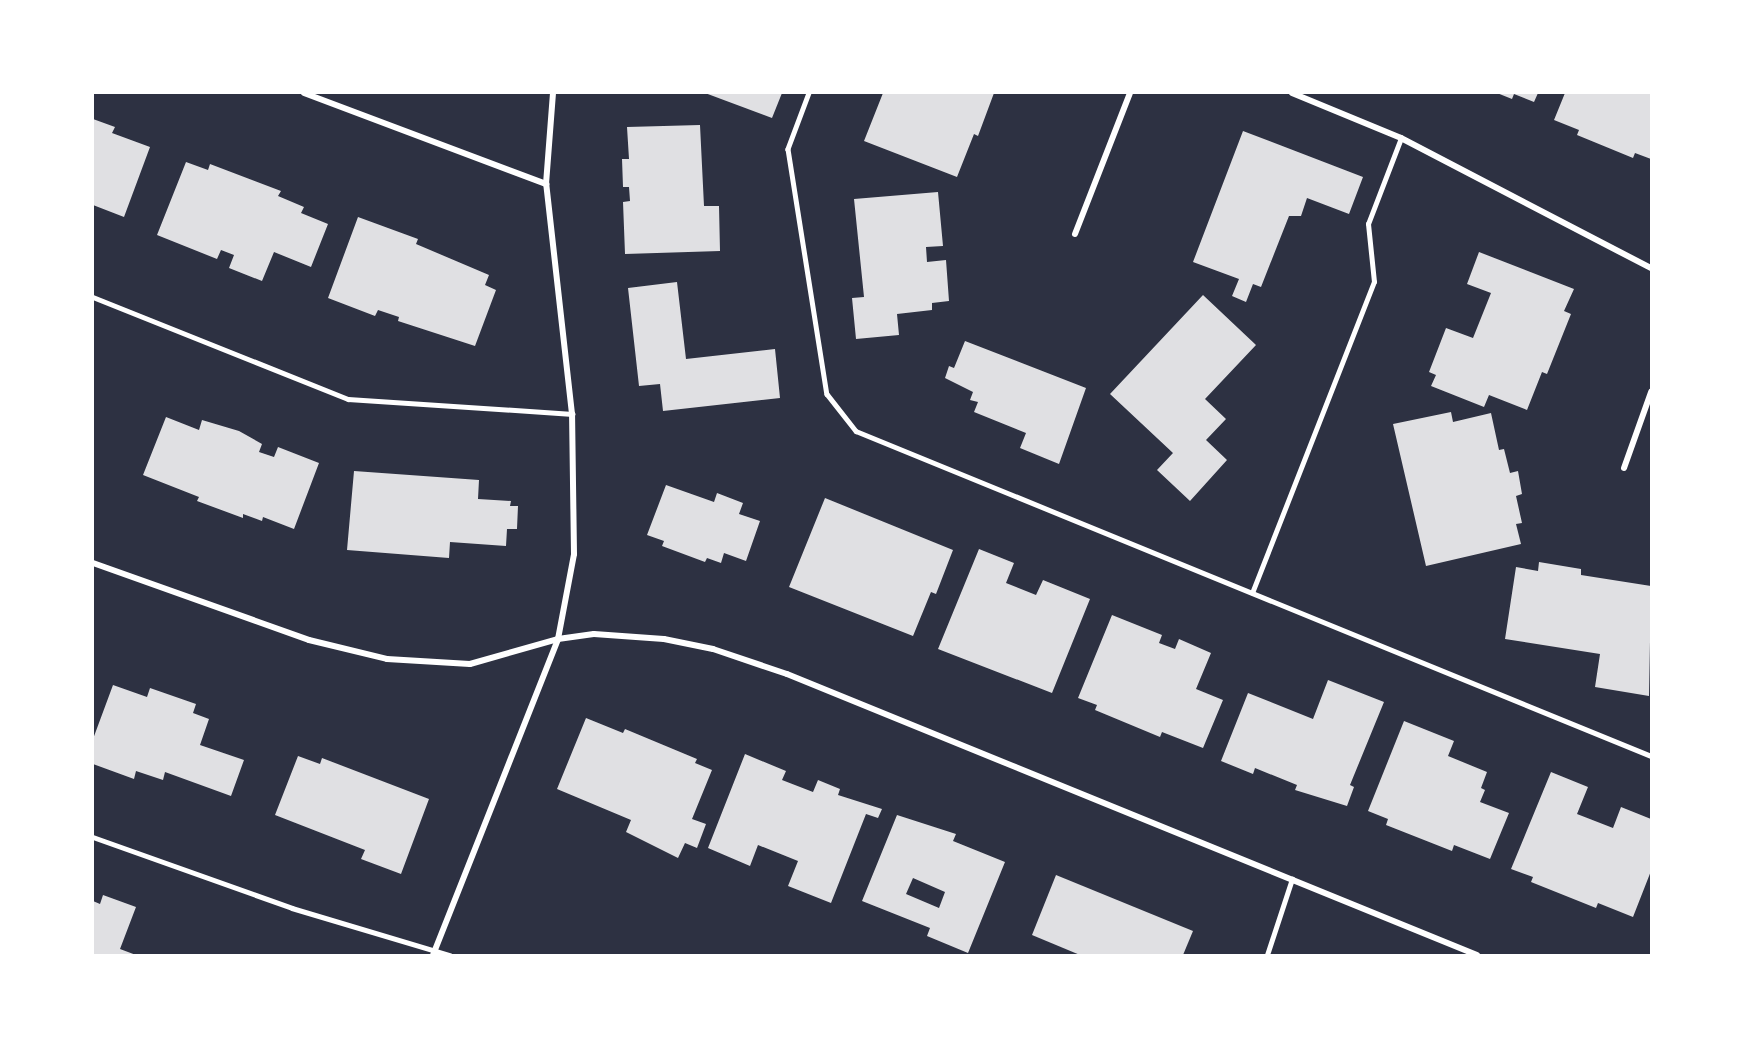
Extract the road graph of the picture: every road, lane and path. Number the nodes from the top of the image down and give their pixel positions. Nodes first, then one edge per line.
1 (304, 93) edge
2 (553, 93) edge
3 (809, 93) edge
4 (1130, 93) edge
5 (1292, 93) edge
6 (1401, 138) junction
7 (546, 184) junction
8 (1075, 234) dead end
9 (1651, 268) edge
10 (93, 297) edge
11 (1651, 392) edge
12 (572, 414) junction
13 (1624, 468) dead end
14 (93, 563) edge
15 (1252, 593) junction
16 (558, 639) junction
17 (1651, 756) edge
18 (93, 837) edge
19 (1292, 879) junction
20 (434, 953) edge
21 (450, 955) edge
22 (1267, 955) edge
23 (1477, 955) edge

1 - 7 street
2 - 7 street
3 - 15 lane
4 - 8 street
5 - 6 street
6 - 9 street
6 - 15 lane
7 - 12 street
10 - 12 lane
11 - 13 street
12 - 16 street
14 - 16 street
15 - 17 lane
16 - 19 street
16 - 20 street
18 - 20 lane
19 - 22 lane
19 - 23 street
20 - 21 lane

